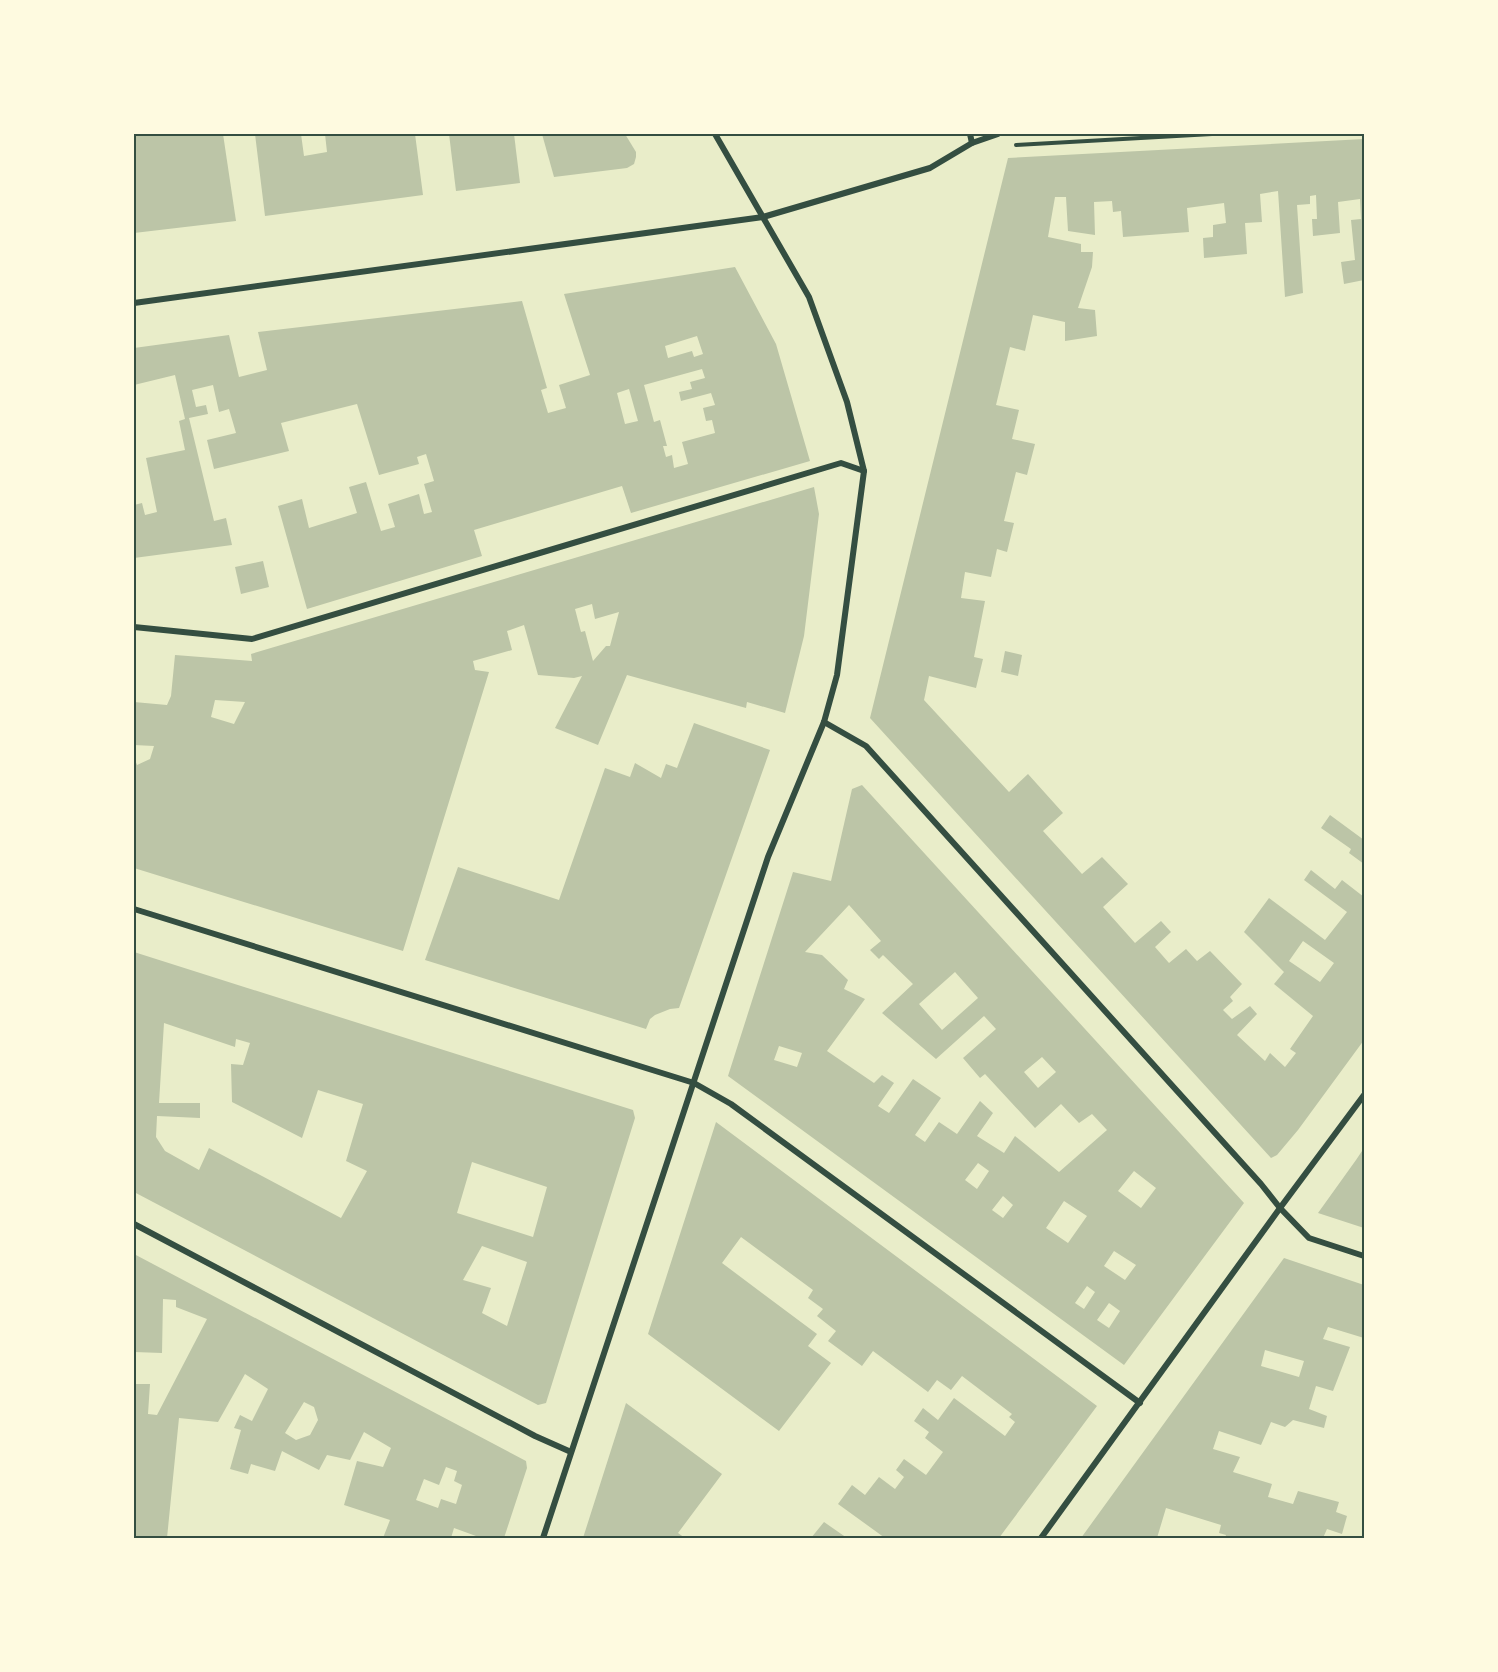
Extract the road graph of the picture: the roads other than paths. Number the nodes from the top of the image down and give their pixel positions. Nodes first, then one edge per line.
1 (715, 134) edge
2 (970, 134) edge
3 (998, 134) edge
4 (972, 143) junction
5 (763, 218) junction
6 (134, 303) edge
7 (864, 471) junction
8 (134, 627) edge
9 (824, 722) junction
10 (134, 909) edge
11 (694, 1083) junction
12 (1365, 1095) edge
13 (1280, 1208) junction
14 (134, 1224) edge
15 (1365, 1256) edge
16 (1140, 1403) junction
17 (571, 1452) junction
18 (543, 1539) edge
19 (1041, 1539) edge

1 - 5 street
2 - 4 street
3 - 4 street
4 - 5 street
5 - 6 street
5 - 7 street
7 - 8 street
7 - 9 street
9 - 11 street
9 - 13 street
10 - 11 street
11 - 16 street
11 - 17 street
12 - 13 street
13 - 15 street
13 - 16 street
14 - 17 street
16 - 19 street
17 - 18 street

